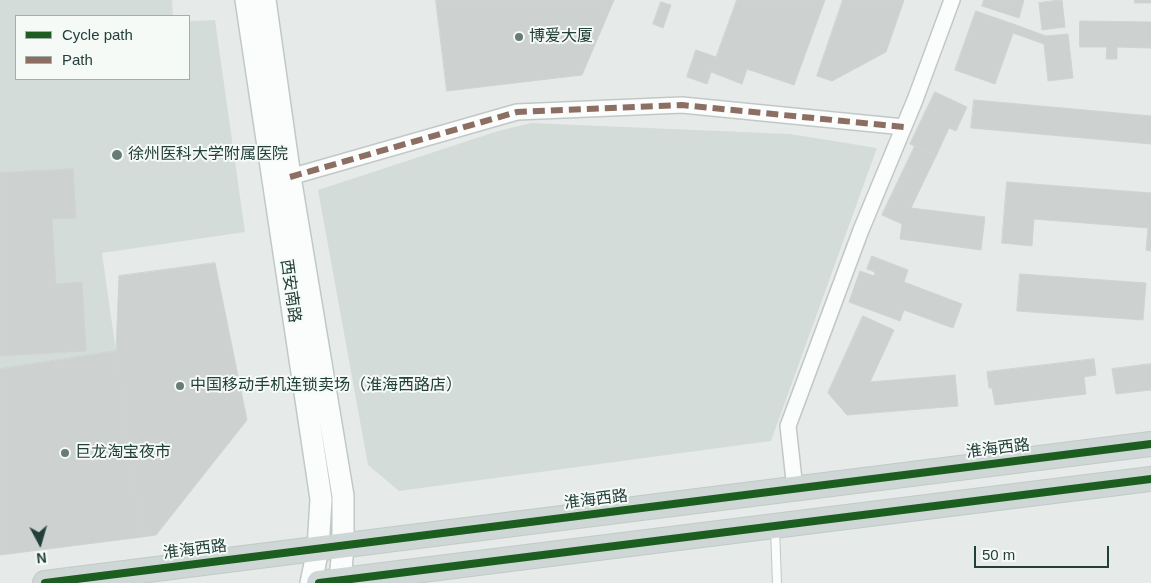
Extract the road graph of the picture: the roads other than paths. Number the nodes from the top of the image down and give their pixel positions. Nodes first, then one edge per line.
1 (246, 0) edge
2 (264, 0) edge
3 (952, 0) edge
4 (904, 127) junction
5 (290, 177) junction
6 (1151, 444) edge
7 (1151, 479) edge
8 (795, 488) junction
9 (775, 526) junction
10 (343, 545) junction
11 (318, 548) junction
12 (333, 582) edge
13 (45, 583) edge
14 (311, 583) edge
15 (777, 583) edge

1 - 11 main road, 西安南路
2 - 5 main road, 西安南路
3 - 4 street
4 - 5 street
4 - 8 street
5 - 10 main road, 西安南路
6 - 8 main road, 淮海西路
7 - 9 main road
8 - 10 main road, 淮海西路
9 - 12 main road
9 - 15 lane
10 - 11 main road, 淮海西路
10 - 12 main road, 西安南路
11 - 13 main road, 淮海西路
11 - 14 main road, 西安南路

